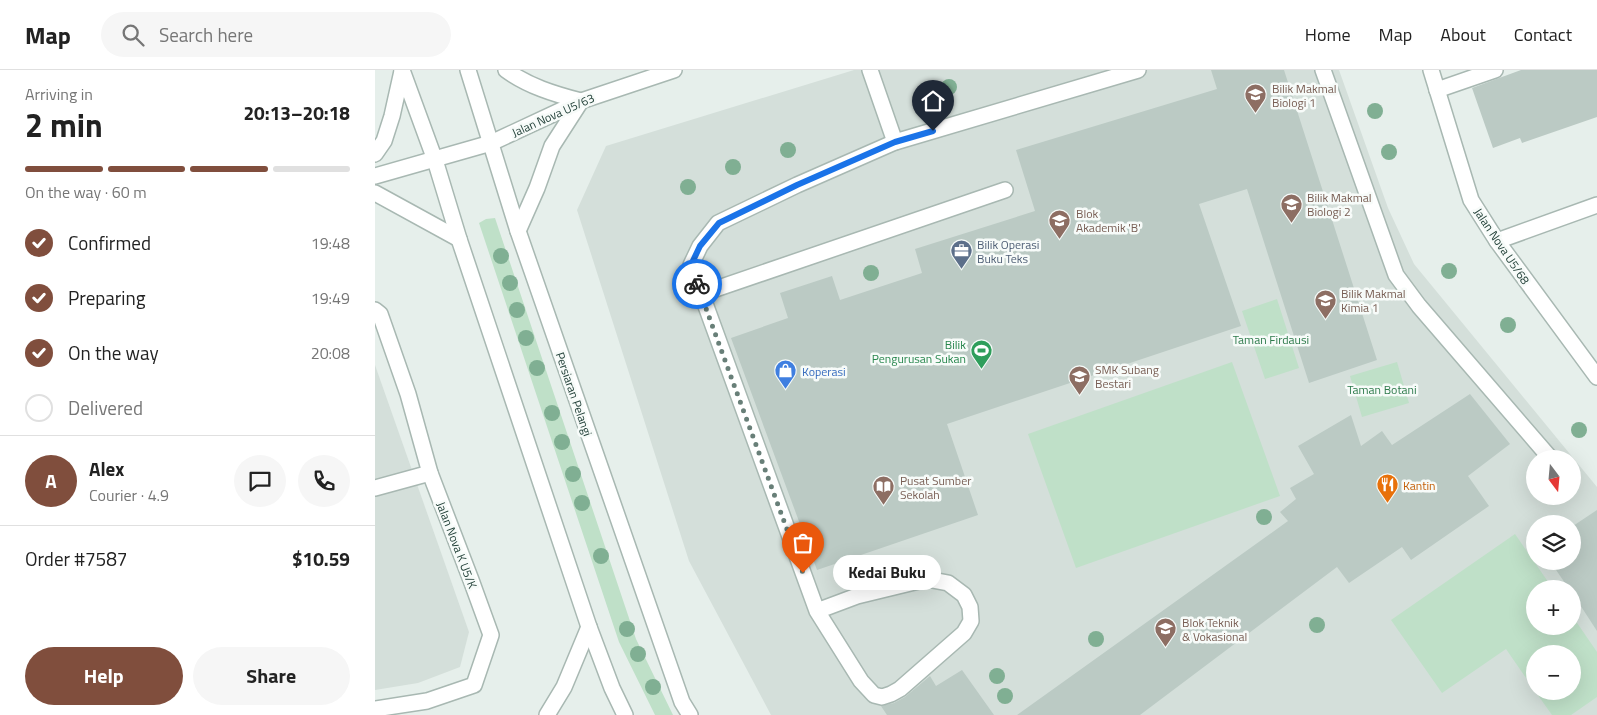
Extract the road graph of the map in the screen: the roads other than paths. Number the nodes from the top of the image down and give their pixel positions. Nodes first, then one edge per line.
1 (402, 70) edge
2 (468, 70) edge
3 (506, 70) edge
4 (674, 70) edge
5 (870, 70) edge
6 (1138, 70) edge
7 (1323, 70) edge
8 (1431, 70) edge
9 (1495, 70) edge
10 (1437, 90) junction
11 (581, 101) junction
12 (895, 142) junction
13 (491, 143) junction
14 (375, 154) edge
15 (435, 160) junction
16 (375, 176) edge
17 (1005, 190) dead end
18 (375, 193) edge
19 (1597, 205) edge
20 (518, 232) junction
21 (459, 239) junction
22 (1497, 242) junction
23 (701, 294) junction
24 (375, 310) edge
25 (1591, 360) edge
26 (1597, 377) edge
27 (1543, 450) edge
28 (430, 473) junction
29 (375, 488) edge
30 (817, 611) junction
31 (589, 626) junction
32 (375, 708) edge
33 (547, 715) edge
34 (625, 715) edge
35 (690, 715) edge

1 - 14 street
1 - 15 street
2 - 13 street, Persiaran Pelangi
3 - 11 street
4 - 11 street, Jalan Nova U5/63
5 - 12 street
6 - 12 street
7 - 27 street
8 - 10 street, Jalan Nova U5/68
9 - 10 street
10 - 22 street, Jalan Nova U5/68
11 - 13 street, Jalan Nova U5/63
11 - 20 street
12 - 23 street
13 - 15 street, Jalan Nova U5/63
13 - 20 street, Persiaran Pelangi
15 - 16 street, Jalan Nova U5/63
15 - 21 street
17 - 23 street
18 - 21 street
19 - 22 street
20 - 35 street, Persiaran Pelangi
21 - 31 street
22 - 25 street, Jalan Nova U5/68
23 - 30 street
24 - 28 street, Jalan Nova K U5/K
25 - 26 street, Jalan Nova U5/68
28 - 29 street
28 - 32 street, Jalan Nova K U5/K
30 - 30 street
31 - 33 street
31 - 34 street

